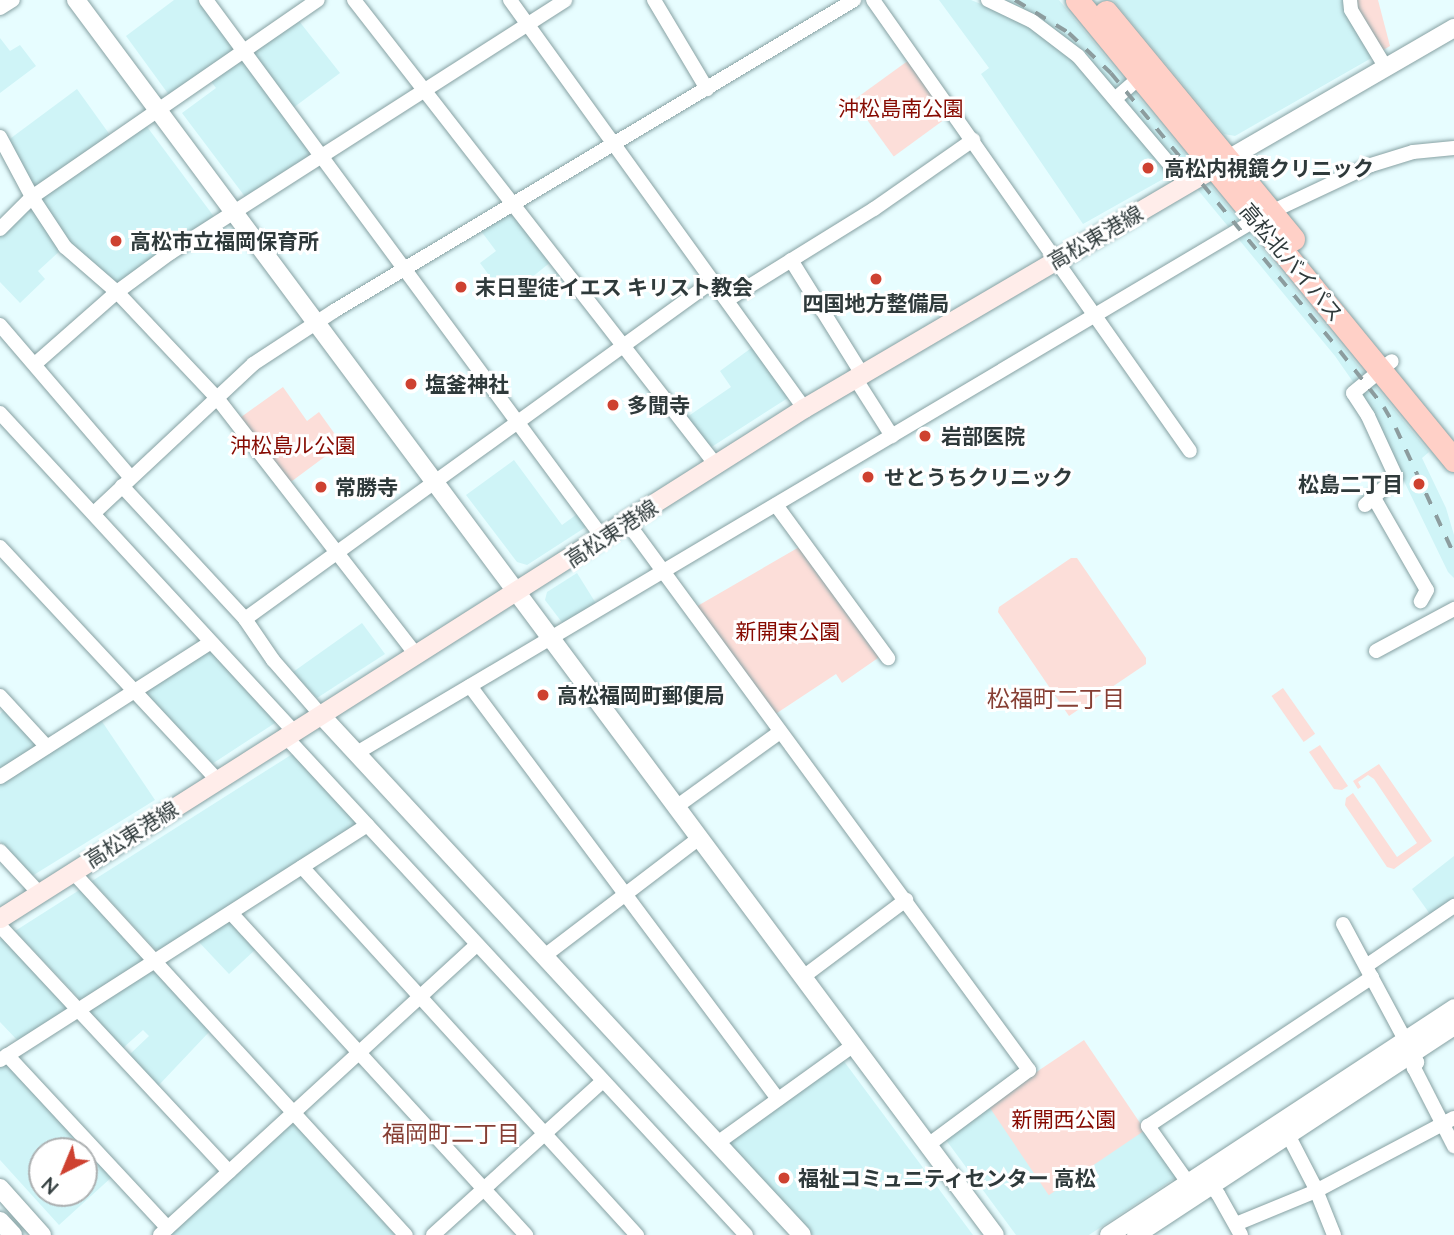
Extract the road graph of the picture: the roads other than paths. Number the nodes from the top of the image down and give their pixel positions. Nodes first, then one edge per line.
1 (13, 0) edge
2 (76, 0) edge
3 (206, 0) edge
4 (318, 0) edge
5 (354, 0) edge
6 (510, 0) edge
7 (565, 0) edge
8 (654, 0) edge
9 (854, 0) edge
10 (873, 0) edge
11 (988, 0) edge
12 (1077, 0) edge
13 (1096, 0) edge
14 (1350, 0) edge
15 (0, 8) edge
16 (528, 24) junction
17 (1454, 28) edge
18 (243, 50) junction
19 (1386, 68) junction
20 (1146, 72) junction
21 (424, 89) junction
22 (707, 89) junction
23 (1116, 98) junction
24 (157, 109) junction
25 (0, 137) edge
26 (973, 140) junction
27 (614, 144) junction
28 (1454, 148) edge
29 (321, 154) junction
30 (1221, 163) junction
31 (1186, 184) junction
32 (32, 197) junction
33 (514, 204) junction
34 (233, 212) junction
35 (1264, 216) junction
36 (0, 229) edge
37 (1058, 259) junction
38 (791, 260) junction
39 (407, 270) junction
40 (713, 281) junction
41 (117, 292) junction
42 (727, 300) junction
43 (1096, 314) junction
44 (316, 323) junction
45 (0, 325) edge
46 (624, 345) junction
47 (35, 365) junction
48 (1386, 365) junction
49 (859, 376) junction
50 (217, 398) junction
51 (804, 408) junction
52 (0, 412) edge
53 (519, 421) junction
54 (892, 436) junction
55 (1454, 438) edge
56 (1190, 451) dead end
57 (1454, 460) edge
58 (716, 465) junction
59 (435, 481) junction
60 (127, 482) junction
61 (776, 505) junction
62 (93, 513) junction
63 (627, 522) junction
64 (603, 538) junction
65 (0, 547) edge
66 (337, 552) junction
67 (663, 573) junction
68 (516, 593) junction
69 (1421, 601) dead end
70 (1454, 609) edge
71 (245, 619) junction
72 (552, 639) junction
73 (211, 642) junction
74 (1376, 651) dead end
75 (417, 656) junction
76 (888, 658) dead end
77 (470, 686) junction
78 (136, 691) junction
79 (0, 696) edge
80 (321, 715) junction
81 (780, 732) junction
82 (290, 734) junction
83 (47, 747) junction
84 (355, 754) junction
85 (0, 777) edge
86 (217, 780) junction
87 (676, 807) junction
88 (367, 825) junction
89 (698, 839) junction
90 (0, 851) edge
91 (302, 867) junction
92 (72, 871) junction
93 (39, 893) junction
94 (624, 894) junction
95 (906, 900) junction
96 (1454, 906) edge
97 (232, 913) junction
98 (0, 918) edge
99 (1343, 923) dead end
100 (0, 926) edge
101 (476, 945) junction
102 (544, 957) junction
103 (156, 961) junction
104 (1369, 971) junction
105 (803, 977) junction
106 (421, 997) junction
107 (1454, 1008) edge
108 (79, 1009) junction
109 (1454, 1026) edge
110 (854, 1045) junction
111 (1408, 1047) junction
112 (359, 1053) junction
113 (4, 1058) edge
114 (603, 1081) junction
115 (778, 1100) junction
116 (295, 1112) junction
117 (1449, 1120) edge
118 (1285, 1129) junction
119 (544, 1133) junction
120 (716, 1144) junction
121 (928, 1145) junction
122 (1454, 1146) edge
123 (229, 1172) junction
124 (1199, 1184) junction
125 (0, 1188) edge
126 (484, 1189) junction
127 (1316, 1191) junction
128 (0, 1221) edge
129 (1239, 1230) edge
130 (164, 1231) edge
131 (13, 1235) edge
132 (42, 1235) edge
133 (406, 1235) edge
134 (433, 1235) edge
135 (526, 1235) edge
136 (637, 1235) edge
137 (746, 1235) edge
138 (802, 1235) edge
139 (995, 1235) edge
140 (1109, 1235) edge
141 (1136, 1235) edge
142 (1334, 1235) edge

1 - 15 street
2 - 24 street
3 - 18 street
4 - 18 street
5 - 21 street
6 - 16 street
7 - 16 street
8 - 22 street
9 - 22 street
10 - 26 street
11 - 23 street
12 - 20 highway, 高松北バイパス
13 - 20 highway, 高松北バイパス
14 - 19 street
16 - 21 street
16 - 27 street
17 - 19 street
18 - 24 street
18 - 29 street
19 - 30 street
20 - 23 street
20 - 30 highway, 高松北バイパス
21 - 29 street
21 - 33 street
22 - 27 street
23 - 31 street
24 - 32 street
24 - 34 street
25 - 32 street
26 - 37 street
26 - 38 street
27 - 33 street
27 - 40 street
28 - 35 street
29 - 34 street
29 - 39 street
30 - 31 main road, 高松東港線
30 - 35 highway, 高松北バイパス
31 - 37 main road, 高松東港線
32 - 36 street
32 - 41 street
33 - 39 street
33 - 46 street
34 - 41 street
34 - 44 street
35 - 43 street
35 - 48 highway, 高松北バイパス
37 - 43 street
37 - 49 main road, 高松東港線
38 - 42 street
38 - 49 street
39 - 44 street
39 - 53 street
40 - 42 street
40 - 46 street
41 - 47 street
41 - 50 street
42 - 51 street
43 - 54 street
43 - 56 street
44 - 50 street
44 - 59 street
45 - 47 street
46 - 53 street
46 - 58 street
47 - 60 street
48 - 55 highway, 高松北バイパス
48 - 57 highway, 高松北バイパス
48 - 69 street
49 - 51 main road, 高松東港線
49 - 54 street
50 - 60 street
50 - 66 street
51 - 58 main road, 高松東港線
52 - 62 street
53 - 59 street
53 - 64 street
54 - 61 street
58 - 63 main road, 高松東港線
59 - 66 street
59 - 68 street
60 - 62 street
60 - 71 street
61 - 67 street
61 - 76 street
62 - 73 street
63 - 64 main road, 高松東港線
63 - 67 street
64 - 68 main road, 高松東港線
65 - 78 street
66 - 71 street
66 - 75 street
67 - 72 street
67 - 81 street
68 - 72 street
68 - 75 main road, 高松東港線
70 - 74 street
71 - 80 street
72 - 77 street
72 - 87 street
73 - 78 street
73 - 82 street
75 - 80 main road, 高松東港線
77 - 84 street
77 - 94 street
78 - 83 street
78 - 86 street
79 - 83 street
80 - 82 main road, 高松東港線
80 - 84 street
81 - 87 street
81 - 95 street
82 - 86 main road, 高松東港線
82 - 88 street
83 - 85 street
84 - 102 street
86 - 92 main road, 高松東港線
87 - 89 street
88 - 91 street
88 - 101 street
89 - 94 street
89 - 105 street
90 - 93 street
91 - 97 street
91 - 106 street
92 - 93 main road, 高松東港線
92 - 103 street
93 - 98 main road, 高松東港線
94 - 102 street
94 - 115 street
95 - 105 street
95 - 121 street
96 - 104 street
97 - 103 street
97 - 112 street
99 - 104 street
100 - 108 street
101 - 106 street
101 - 114 street
102 - 120 street
103 - 108 street
103 - 116 street
104 - 111 street
104 - 124 street
105 - 110 street
106 - 112 street
106 - 119 street
107 - 111 street
108 - 113 street
108 - 123 street
109 - 111 street
110 - 115 street
110 - 121 street
111 - 117 street
111 - 118 street
112 - 116 street
112 - 126 street
113 - 130 street
114 - 119 street
114 - 137 street
115 - 120 street
116 - 123 street
116 - 133 street
117 - 122 street
117 - 127 street
118 - 124 street
118 - 127 street
119 - 126 street
119 - 136 street
120 - 138 street
121 - 139 street
123 - 130 street
124 - 129 street
124 - 140 street
124 - 141 street
125 - 132 street
126 - 134 street
126 - 135 street
127 - 129 street
127 - 142 street
128 - 131 street

